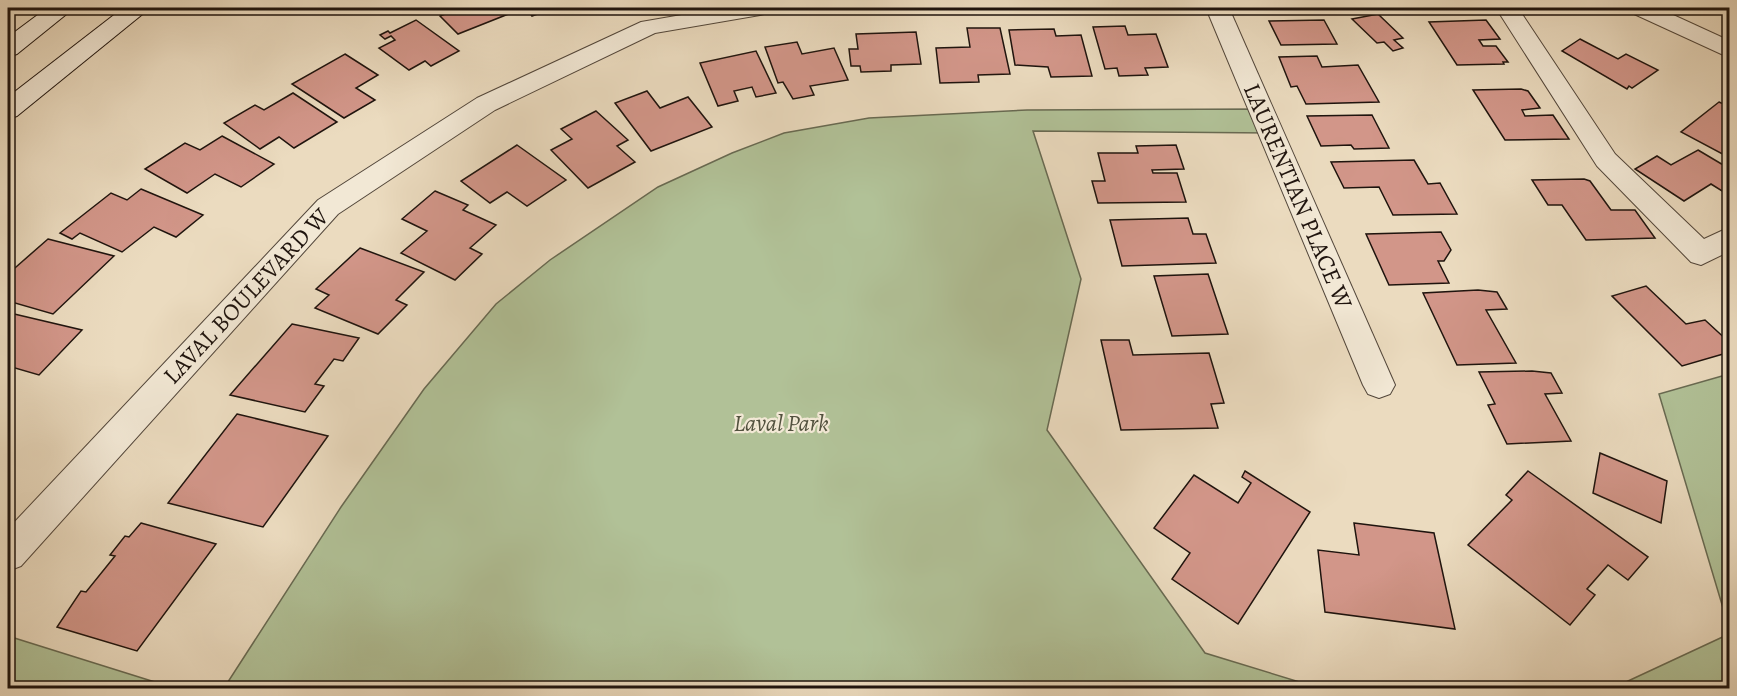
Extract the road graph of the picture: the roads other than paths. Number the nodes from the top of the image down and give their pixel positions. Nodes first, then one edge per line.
1 (62, 8) edge
2 (124, 8) edge
3 (138, 8) edge
4 (760, 8) edge
5 (1217, 8) edge
6 (1507, 8) edge
7 (1640, 8) edge
8 (8, 49) edge
9 (1730, 51) edge
10 (47, 79) junction
11 (8, 110) edge
12 (1730, 237) edge
13 (1379, 385) dead end
14 (8, 554) edge

1 - 8 main road
2 - 10 main road
3 - 10 main road
4 - 14 street, LAVAL BOULEVARD W
5 - 13 street, LAURENTIAN PLACE W
6 - 12 street
7 - 9 street
10 - 11 main road

